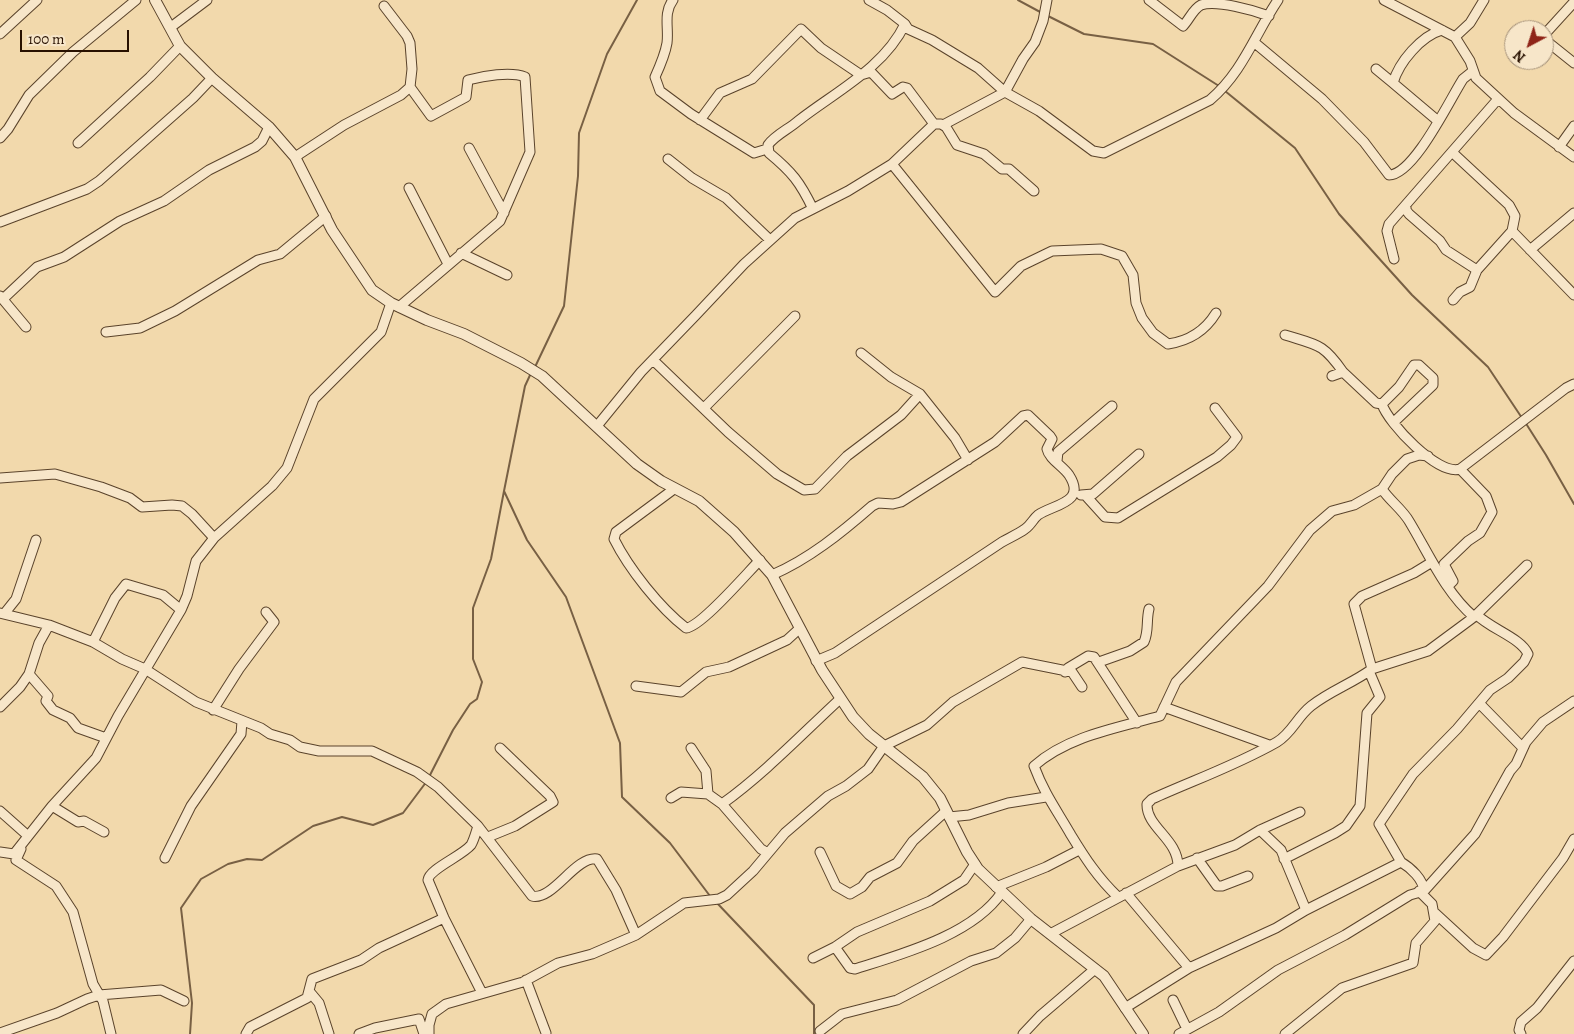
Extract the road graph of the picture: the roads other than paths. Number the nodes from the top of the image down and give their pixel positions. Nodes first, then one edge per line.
1 (37, 0) edge
2 (136, 0) edge
3 (155, 0) edge
4 (207, 0) edge
5 (672, 0) edge
6 (869, 0) edge
7 (1047, 0) edge
8 (1149, 0) edge
9 (1278, 0) edge
10 (1384, 0) edge
11 (1484, 0) edge
12 (1574, 2) edge
13 (1398, 4) edge
14 (384, 6) dead end
15 (1269, 16) junction
16 (905, 24) junction
17 (1554, 25) edge
18 (171, 27) junction
19 (1442, 30) junction
20 (0, 34) edge
21 (1454, 37) junction
22 (1255, 43) junction
23 (180, 46) junction
24 (1554, 46) edge
25 (1574, 63) edge
26 (1376, 69) dead end
27 (1473, 71) junction
28 (861, 75) junction
29 (212, 78) junction
30 (1393, 83) junction
31 (410, 87) junction
32 (1005, 92) junction
33 (1498, 99) junction
34 (700, 120) junction
35 (1438, 121) junction
36 (939, 125) junction
37 (1574, 126) edge
38 (269, 127) junction
39 (0, 138) edge
40 (78, 143) dead end
41 (1558, 146) junction
42 (469, 148) dead end
43 (768, 149) junction
44 (1453, 153) junction
45 (295, 157) junction
46 (1574, 157) edge
47 (668, 159) dead end
48 (892, 164) junction
49 (409, 188) dead end
50 (1034, 191) dead end
51 (1406, 205) junction
52 (813, 209) junction
53 (1574, 212) edge
54 (504, 213) junction
55 (326, 216) junction
56 (0, 222) edge
57 (1512, 231) junction
58 (770, 240) junction
59 (1530, 250) junction
60 (461, 253) junction
61 (1394, 259) dead end
62 (448, 264) junction
63 (1477, 270) junction
64 (507, 275) dead end
65 (1574, 295) edge
66 (1, 298) edge
67 (1453, 300) dead end
68 (395, 305) junction
69 (1216, 313) dead end
70 (795, 316) dead end
71 (26, 327) dead end
72 (106, 332) dead end
73 (1286, 335) dead end
74 (861, 353) dead end
75 (653, 360) junction
76 (1343, 372) junction
77 (1332, 376) dead end
78 (1574, 384) edge
79 (920, 394) junction
80 (1382, 404) junction
81 (1112, 406) dead end
82 (704, 408) junction
83 (1214, 408) dead end
84 (1394, 422) junction
85 (597, 426) junction
86 (1139, 454) dead end
87 (1428, 456) junction
88 (968, 460) junction
89 (1057, 461) junction
90 (1460, 469) junction
91 (0, 478) edge
92 (1382, 488) junction
93 (674, 489) junction
94 (1073, 494) junction
95 (1086, 496) junction
96 (214, 538) junction
97 (36, 540) dead end
98 (760, 560) junction
99 (1432, 562) junction
100 (1527, 566) dead end
101 (772, 575) junction
102 (1448, 586) junction
103 (181, 610) junction
104 (1149, 610) dead end
105 (266, 612) dead end
106 (2, 613) edge
107 (1476, 616) junction
108 (49, 625) junction
109 (799, 629) junction
110 (93, 642) junction
111 (816, 660) junction
112 (1099, 662) junction
113 (146, 669) junction
114 (1371, 670) junction
115 (1065, 672) junction
116 (29, 674) junction
117 (636, 686) dead end
118 (1082, 687) dead end
119 (840, 698) junction
120 (1574, 701) edge
121 (1480, 704) junction
122 (0, 707) edge
123 (1164, 707) junction
124 (213, 710) junction
125 (242, 721) junction
126 (1137, 722) junction
127 (106, 738) junction
128 (1269, 745) junction
129 (884, 746) junction
130 (500, 748) dead end
131 (691, 748) dead end
132 (1523, 748) junction
133 (706, 797) junction
134 (1046, 797) junction
135 (671, 798) dead end
136 (722, 804) junction
137 (52, 806) junction
138 (0, 811) edge
139 (1300, 812) dead end
140 (948, 814) junction
141 (478, 826) junction
142 (1260, 830) junction
143 (104, 832) dead end
144 (27, 835) junction
145 (488, 837) junction
146 (1574, 839) edge
147 (1079, 850) junction
148 (0, 852) edge
149 (820, 852) dead end
150 (768, 853) junction
151 (165, 858) dead end
152 (1197, 858) junction
153 (1284, 858) junction
154 (1401, 862) junction
155 (975, 864) junction
156 (1178, 866) junction
157 (1248, 876) dead end
158 (999, 889) junction
159 (1421, 891) junction
160 (1122, 895) junction
161 (1306, 910) junction
162 (1435, 913) junction
163 (444, 918) junction
164 (1030, 919) junction
165 (1050, 934) junction
166 (636, 935) junction
167 (835, 947) junction
168 (813, 958) dead end
169 (1574, 961) edge
170 (1189, 968) junction
171 (1096, 969) junction
172 (526, 980) junction
173 (309, 991) junction
174 (482, 992) junction
175 (99, 995) junction
176 (1173, 1000) dead end
177 (184, 1001) dead end
178 (1125, 1008) junction
179 (820, 1031) dead end
180 (546, 1032) dead end
181 (1183, 1032) edge
182 (0, 1034) edge
183 (111, 1034) edge
184 (246, 1034) edge
185 (330, 1034) edge
186 (359, 1034) edge
187 (424, 1034) edge
188 (429, 1034) edge
189 (1023, 1034) edge
190 (1143, 1034) edge
191 (1285, 1034) edge
192 (1521, 1034) edge

1 - 20 street
2 - 39 street
3 - 18 street
4 - 18 street
5 - 34 street
6 - 16 street
7 - 32 street
8 - 15 street
9 - 15 street
10 - 13 street
11 - 21 street
12 - 17 street
13 - 19 street
14 - 31 street
15 - 22 street
16 - 28 street
16 - 32 street
18 - 23 street
19 - 21 street
19 - 30 street
21 - 27 street
22 - 32 street
22 - 35 street
23 - 29 street
23 - 40 street
24 - 25 street
26 - 30 street
27 - 33 street
27 - 35 street
28 - 34 street
28 - 36 street
28 - 43 street
29 - 38 street
29 - 56 street
30 - 35 street
31 - 45 street
31 - 54 street
32 - 36 street
33 - 41 street
33 - 44 street
34 - 43 street
36 - 48 street
36 - 50 street
37 - 41 street
38 - 45 street
38 - 66 street
41 - 46 street
42 - 54 street
43 - 52 street
44 - 51 street
44 - 57 street
45 - 55 street
47 - 58 street
48 - 52 street
48 - 69 street
49 - 62 street
51 - 61 street
51 - 63 street
52 - 58 street
53 - 59 street
54 - 60 street
55 - 68 street
55 - 72 street
57 - 59 street
57 - 63 street
58 - 75 street
59 - 65 street
60 - 62 street
60 - 64 street
62 - 68 street
63 - 67 street
66 - 71 street
68 - 85 street
68 - 96 street
70 - 82 street
73 - 76 street
74 - 79 street
75 - 82 street
75 - 85 street
76 - 77 street
76 - 80 street
78 - 90 street
79 - 82 street
79 - 88 street
80 - 84 street
80 - 84 street
81 - 89 street
83 - 95 street
84 - 87 street
85 - 93 street
86 - 95 street
87 - 90 street
87 - 92 street
88 - 89 street
88 - 101 street
89 - 94 street
90 - 102 street
91 - 96 street
92 - 99 street
92 - 123 street
93 - 98 street
93 - 98 street
94 - 95 street
94 - 111 street
96 - 103 street
97 - 106 street
98 - 101 street
99 - 102 street
99 - 114 street
100 - 107 street
101 - 109 street
102 - 107 street
103 - 110 street
103 - 113 street
104 - 112 street
105 - 124 street
106 - 108 street
107 - 114 street
107 - 121 street
108 - 110 street
108 - 116 street
109 - 111 street
109 - 117 street
110 - 113 street
111 - 119 street
112 - 115 street
112 - 126 street
113 - 124 street
113 - 127 street
114 - 128 street
114 - 153 street
115 - 118 street
115 - 129 street
116 - 122 street
116 - 127 street
119 - 129 street
119 - 136 street
120 - 132 street
121 - 132 street
121 - 154 street
123 - 126 street
123 - 128 street
124 - 125 street
125 - 141 street
125 - 151 street
126 - 134 street
127 - 137 street
128 - 156 street
129 - 140 street
129 - 150 street
130 - 145 street
131 - 133 street
132 - 159 street
133 - 135 street
133 - 136 street
134 - 140 street
134 - 147 street
136 - 150 street
137 - 143 street
137 - 144 street
138 - 144 street
139 - 142 street
140 - 149 street
140 - 155 street
141 - 145 street
141 - 163 street
142 - 152 street
142 - 153 street
144 - 148 street
144 - 175 street
145 - 166 street
146 - 162 street
147 - 158 street
147 - 160 street
150 - 166 street
152 - 156 street
152 - 157 street
153 - 161 street
154 - 159 street
154 - 161 street
155 - 158 street
155 - 167 street
156 - 160 street
158 - 164 street
158 - 167 street
159 - 162 street
159 - 181 street
160 - 165 street
160 - 170 street
161 - 170 street
162 - 191 street
163 - 173 street
163 - 174 street
164 - 165 street
164 - 179 street
165 - 171 street
166 - 172 street
167 - 168 street
169 - 192 street
170 - 178 street
171 - 178 street
171 - 189 street
172 - 174 street
172 - 180 street
173 - 184 street
173 - 185 street
174 - 188 street
175 - 177 street
175 - 182 street
175 - 183 street
176 - 181 street
178 - 190 street
186 - 187 street

